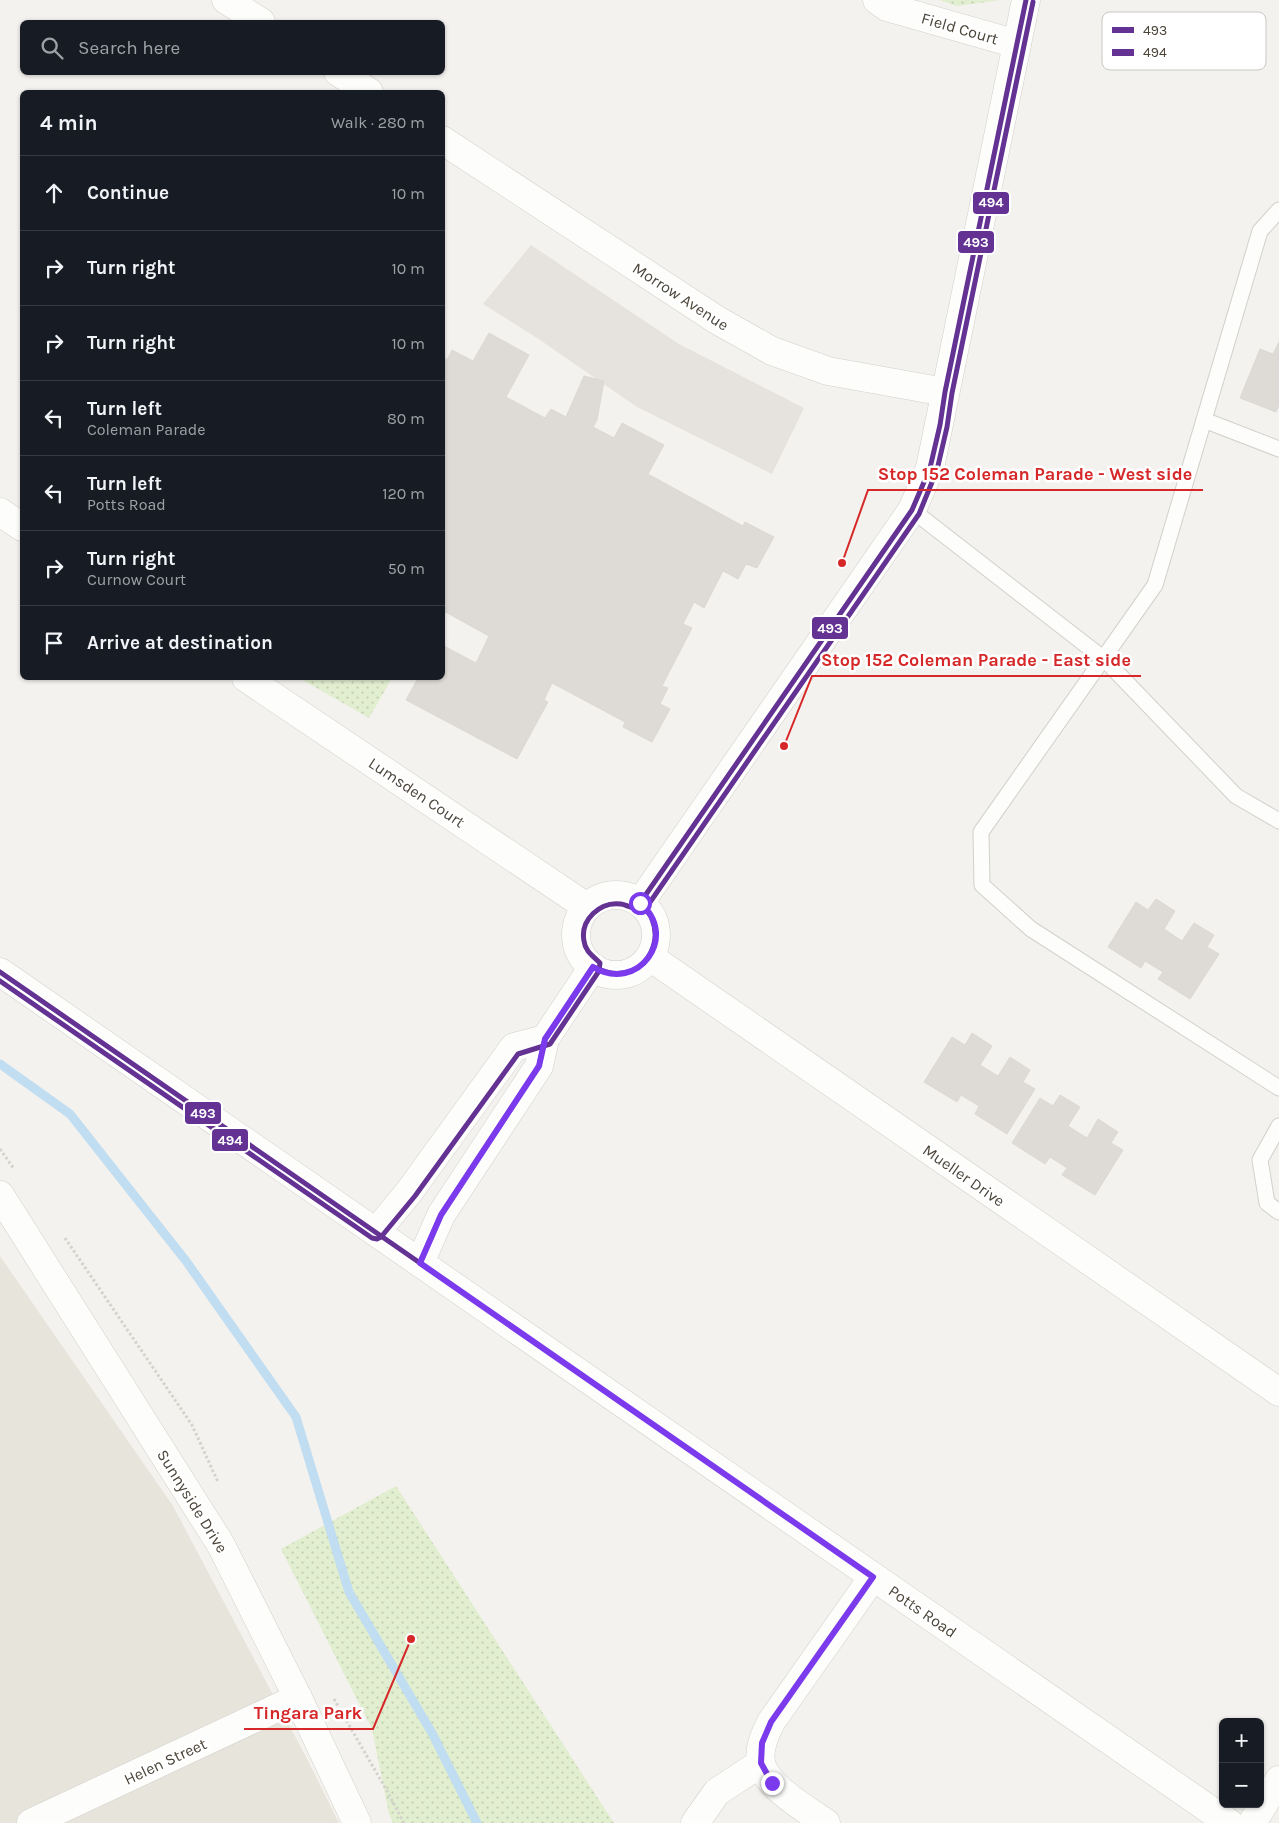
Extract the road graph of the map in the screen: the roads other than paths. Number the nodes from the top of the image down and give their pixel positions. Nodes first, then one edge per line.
1 (226, 0) edge
2 (877, 0) edge
3 (1026, 0) edge
4 (258, 20) edge
5 (1017, 44) junction
6 (343, 75) edge
7 (366, 90) edge
8 (445, 142) edge
9 (1279, 210) edge
10 (945, 392) junction
11 (1204, 420) junction
12 (1279, 449) edge
13 (912, 510) junction
14 (0, 512) edge
15 (20, 526) edge
16 (1104, 659) junction
17 (249, 680) edge
18 (1279, 821) edge
19 (640, 903) junction
20 (587, 907) junction
21 (650, 957) junction
22 (593, 967) junction
23 (0, 972) edge
24 (545, 1039) junction
25 (1279, 1088) edge
26 (1279, 1126) edge
27 (0, 1195) edge
28 (1279, 1212) edge
29 (376, 1232) junction
30 (420, 1263) junction
31 (1279, 1392) edge
32 (873, 1577) junction
33 (298, 1698) junction
34 (761, 1763) junction
35 (1279, 1780) edge
36 (31, 1823) edge
37 (357, 1823) edge
38 (695, 1823) edge
39 (826, 1823) edge
40 (1229, 1823) edge
41 (1252, 1823) edge

1 - 4 street
2 - 5 street, Field Court
3 - 5 street
5 - 10 street
6 - 7 street
8 - 10 street, Morrow Avenue
9 - 11 lane
10 - 13 street
11 - 12 lane
11 - 16 lane
13 - 16 lane
13 - 19 street
14 - 15 street
16 - 18 lane
16 - 25 lane
17 - 20 street, Lumsden Court
19 - 20 street
19 - 21 street
20 - 22 street
21 - 22 street
21 - 31 street, Mueller Drive
22 - 24 street
23 - 29 street, Potts Road
24 - 29 street
24 - 30 street
26 - 28 lane
27 - 33 street, Sunnyside Drive
29 - 30 street, Potts Road
30 - 32 street, Potts Road
32 - 34 street
32 - 40 street, Potts Road
33 - 36 street, Helen Street
33 - 37 street, Sunnyside Drive
34 - 38 street
34 - 39 street
35 - 41 street

